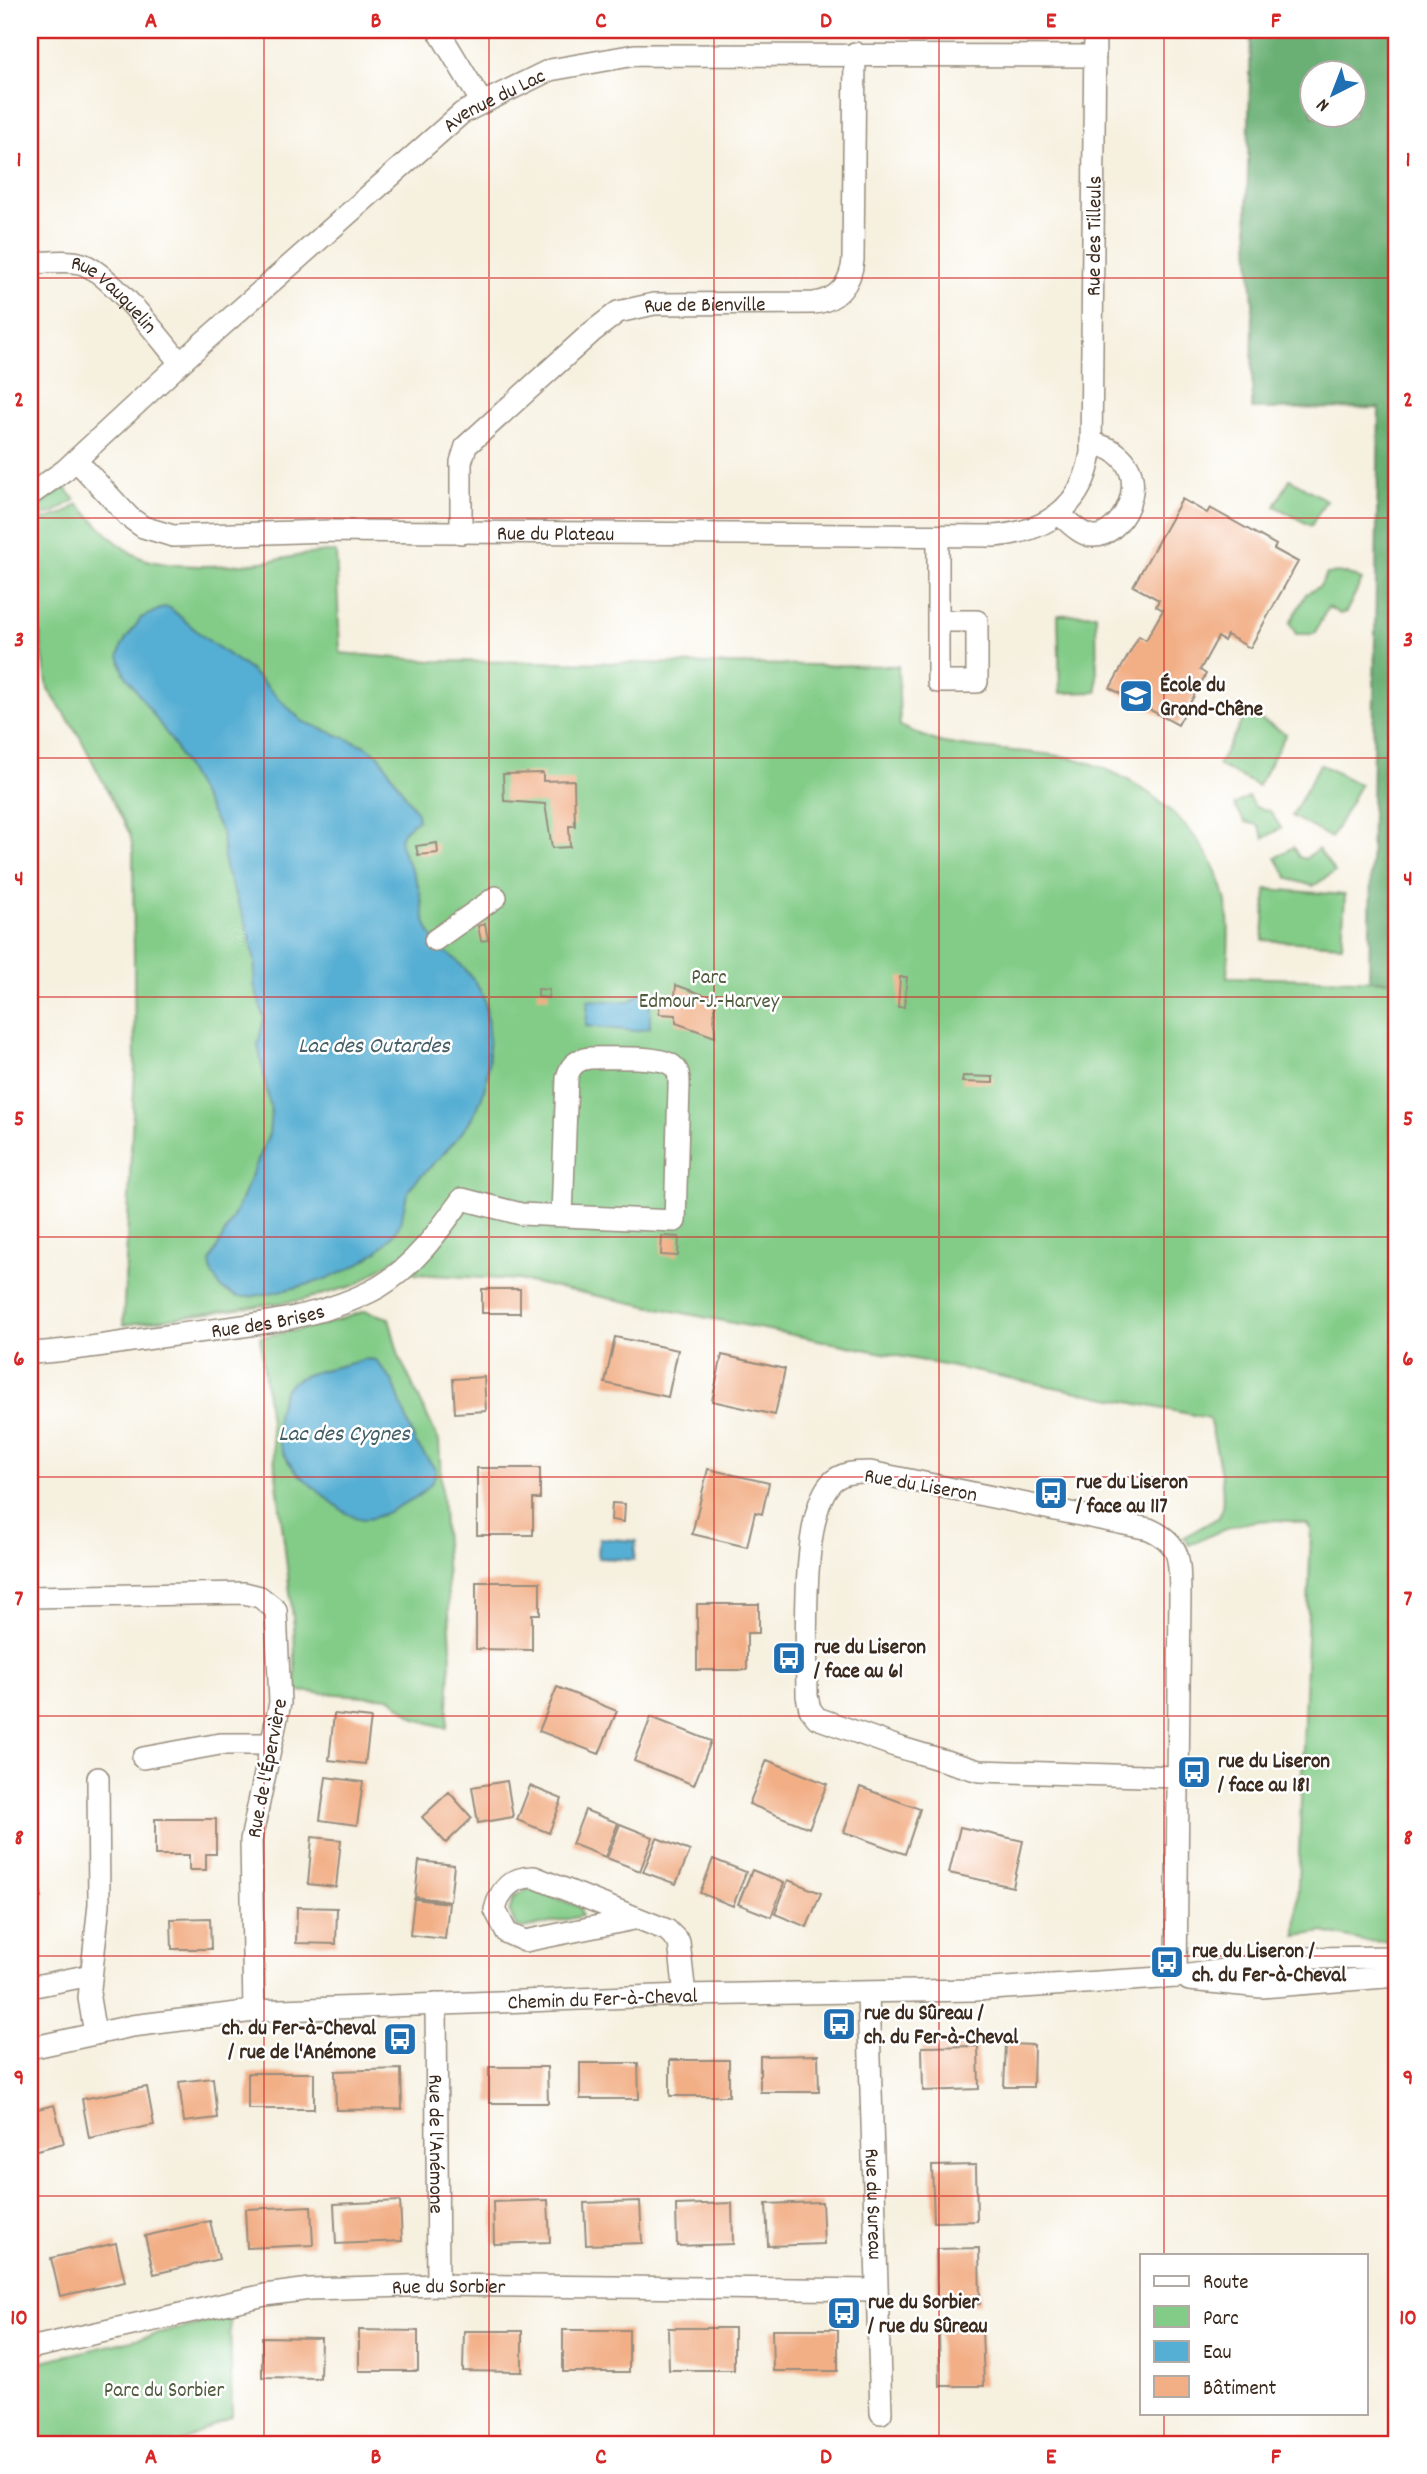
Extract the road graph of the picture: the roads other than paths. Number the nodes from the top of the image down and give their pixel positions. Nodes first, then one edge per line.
1 (438, 30) edge
2 (1095, 30) edge
3 (855, 53) junction
4 (1095, 56) junction
5 (481, 101) junction
6 (30, 262) edge
7 (180, 363) junction
8 (1091, 443) junction
9 (76, 460) junction
10 (30, 495) edge
11 (1060, 515) junction
12 (461, 533) junction
13 (938, 537) junction
14 (939, 621) dead end
15 (496, 897) dead end
16 (435, 940) dead end
17 (562, 1216) junction
18 (30, 1353) edge
19 (30, 1597) edge
20 (271, 1744) junction
21 (143, 1758) dead end
22 (1177, 1777) junction
23 (98, 1778) dead end
24 (634, 1919) junction
25 (1397, 1956) edge
26 (91, 1975) junction
27 (1397, 1976) edge
28 (1176, 1978) junction
29 (30, 1987) edge
30 (869, 1994) junction
31 (685, 1995) junction
32 (436, 2004) junction
33 (254, 2011) junction
34 (95, 2034) junction
35 (30, 2048) edge
36 (438, 2285) junction
37 (876, 2290) junction
38 (30, 2348) edge
39 (881, 2413) dead end

1 - 5 street
2 - 4 street, Rue des Tilleuls
3 - 4 street, Avenue du Lac
3 - 5 street, Avenue du Lac
3 - 12 street, Rue de Bienville
4 - 8 street, Rue des Tilleuls
5 - 7 street, Avenue du Lac
6 - 7 street, Rue Vauquelin
7 - 9 street, Avenue du Lac
8 - 11 street, Rue des Tilleuls
8 - 11 street
9 - 10 street, Avenue du Lac
9 - 12 street, Rue du Plateau
11 - 13 street, Rue du Plateau
12 - 13 street, Rue du Plateau
13 - 14 street
15 - 16 street
17 - 17 street
17 - 18 street, Rue des Brises
19 - 20 street, Rue de l'Épervière
20 - 21 street
20 - 33 street, Rue de l'Épervière
22 - 22 street, Rue du Liseron
22 - 28 street, Rue du Liseron
23 - 26 street
24 - 24 street
24 - 31 street
25 - 28 street, Chemin du Fer-à-Cheval
26 - 29 street
26 - 34 street
27 - 28 street, Chemin du Fer-à-Cheval
28 - 30 street, Chemin du Fer-à-Cheval
30 - 31 street, Chemin du Fer-à-Cheval
30 - 37 street, Rue du Sureau
31 - 32 street, Chemin du Fer-à-Cheval
32 - 33 street, Chemin du Fer-à-Cheval
32 - 36 street, Rue de l'Anémone
33 - 34 street, Chemin du Fer-à-Cheval
34 - 35 street, Chemin du Fer-à-Cheval
36 - 37 street, Rue du Sorbier
36 - 38 street, Rue du Sorbier
37 - 39 street, Rue du Sureau

